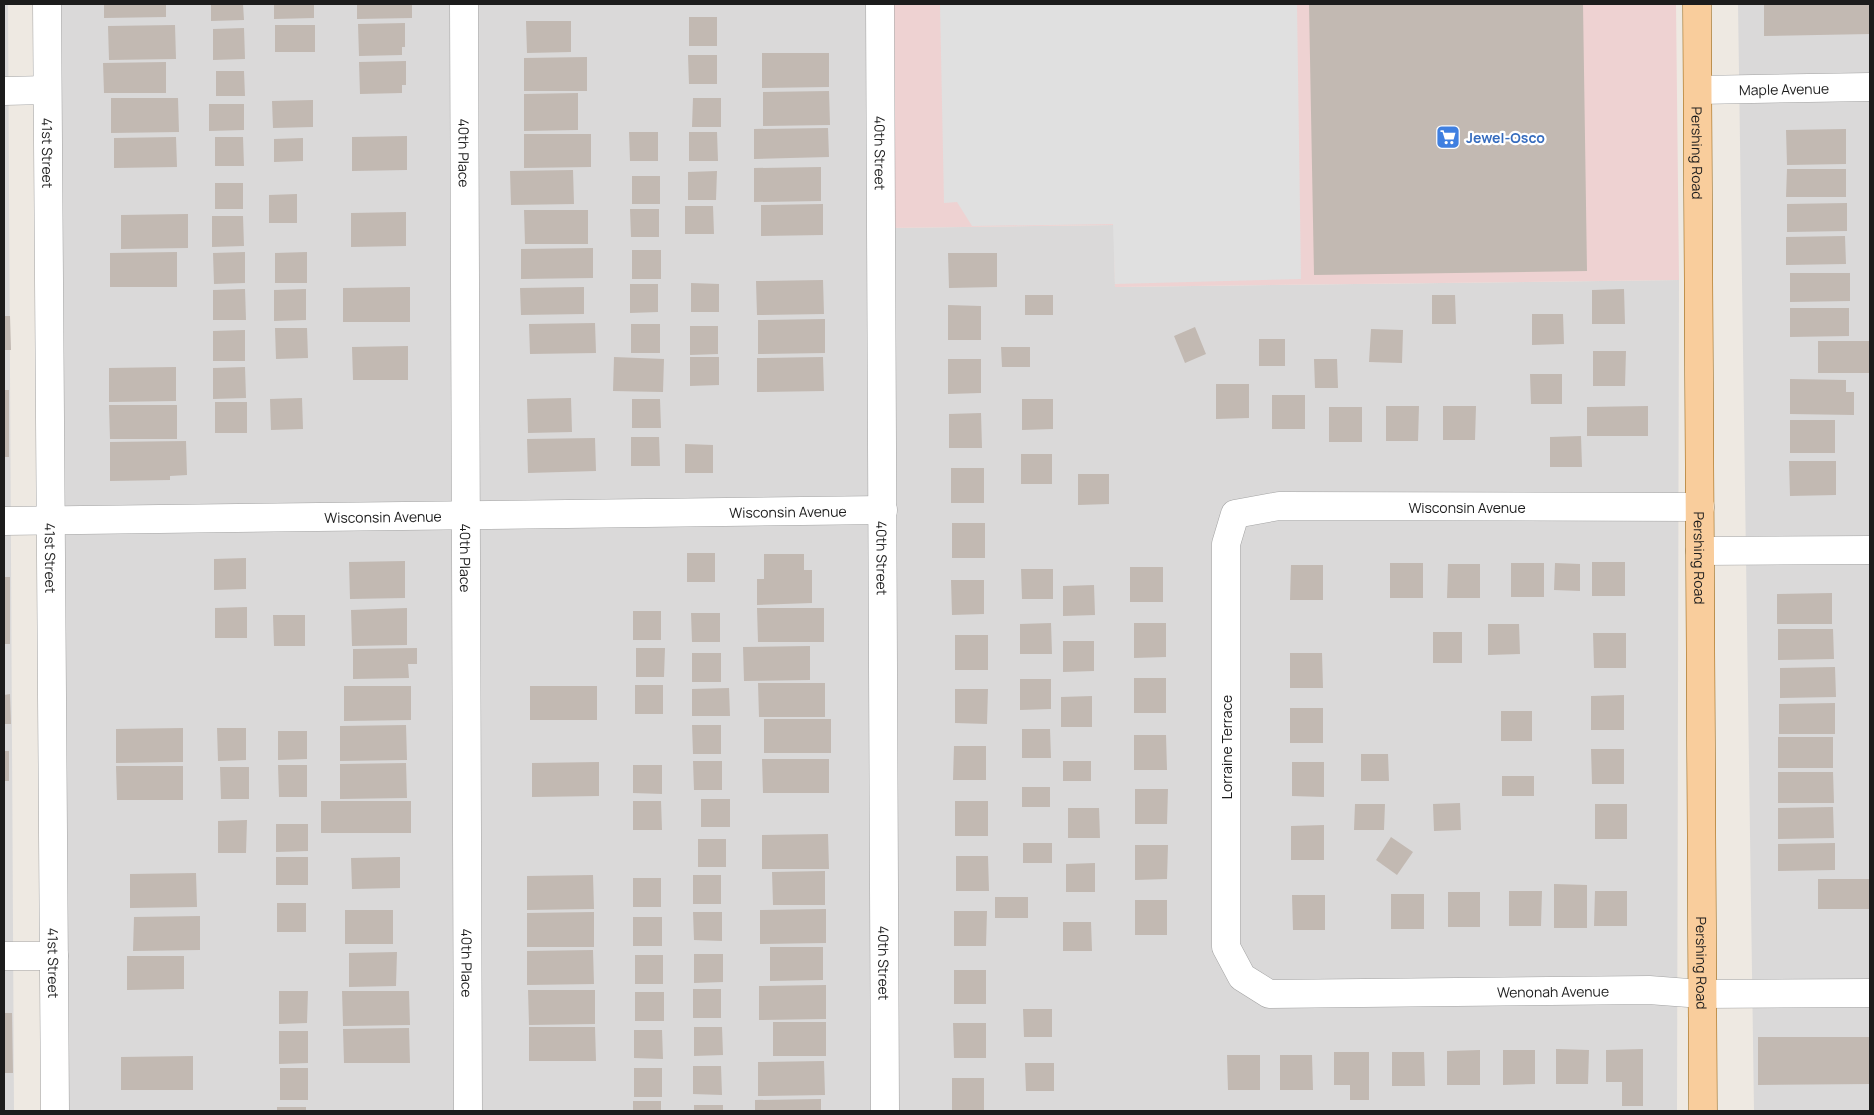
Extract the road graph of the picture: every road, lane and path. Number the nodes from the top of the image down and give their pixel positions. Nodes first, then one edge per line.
1 (47, 4) edge
2 (464, 4) edge
3 (880, 4) edge
4 (1697, 4) edge
5 (1870, 87) edge
6 (47, 90) junction
7 (1698, 90) junction
8 (4, 91) edge
9 (1700, 508) junction
10 (883, 510) junction
11 (1235, 514) joint
12 (467, 515) junction
13 (4, 521) edge
14 (51, 521) junction
15 (1870, 550) edge
16 (1700, 551) junction
17 (4, 956) edge
18 (54, 956) junction
19 (1242, 978) joint
20 (1702, 994) junction
21 (1870, 994) edge
22 (55, 1111) edge
23 (468, 1111) edge
24 (886, 1111) edge
25 (1703, 1111) edge

1 - 6 street, 41st Street
2 - 12 street, 40th Place
3 - 10 street, 40th Street
4 - 7 main road, Pershing Road
5 - 7 street, Maple Avenue
6 - 8 street
6 - 14 street, 41st Street
7 - 9 main road, Pershing Road
9 - 11 street, Wisconsin Avenue
9 - 16 main road, Pershing Road
10 - 12 street, Wisconsin Avenue
10 - 24 street, 40th Street
11 - 19 street, Lorraine Terrace
12 - 14 street, Wisconsin Avenue
12 - 23 street, 40th Place
13 - 14 street, Wisconsin Avenue
14 - 18 street, 41st Street
15 - 16 street
16 - 20 main road, Pershing Road
17 - 18 street
18 - 22 street, 41st Street
19 - 20 street, Wenonah Avenue
20 - 21 street, Wenonah Avenue
20 - 25 main road, Pershing Road

